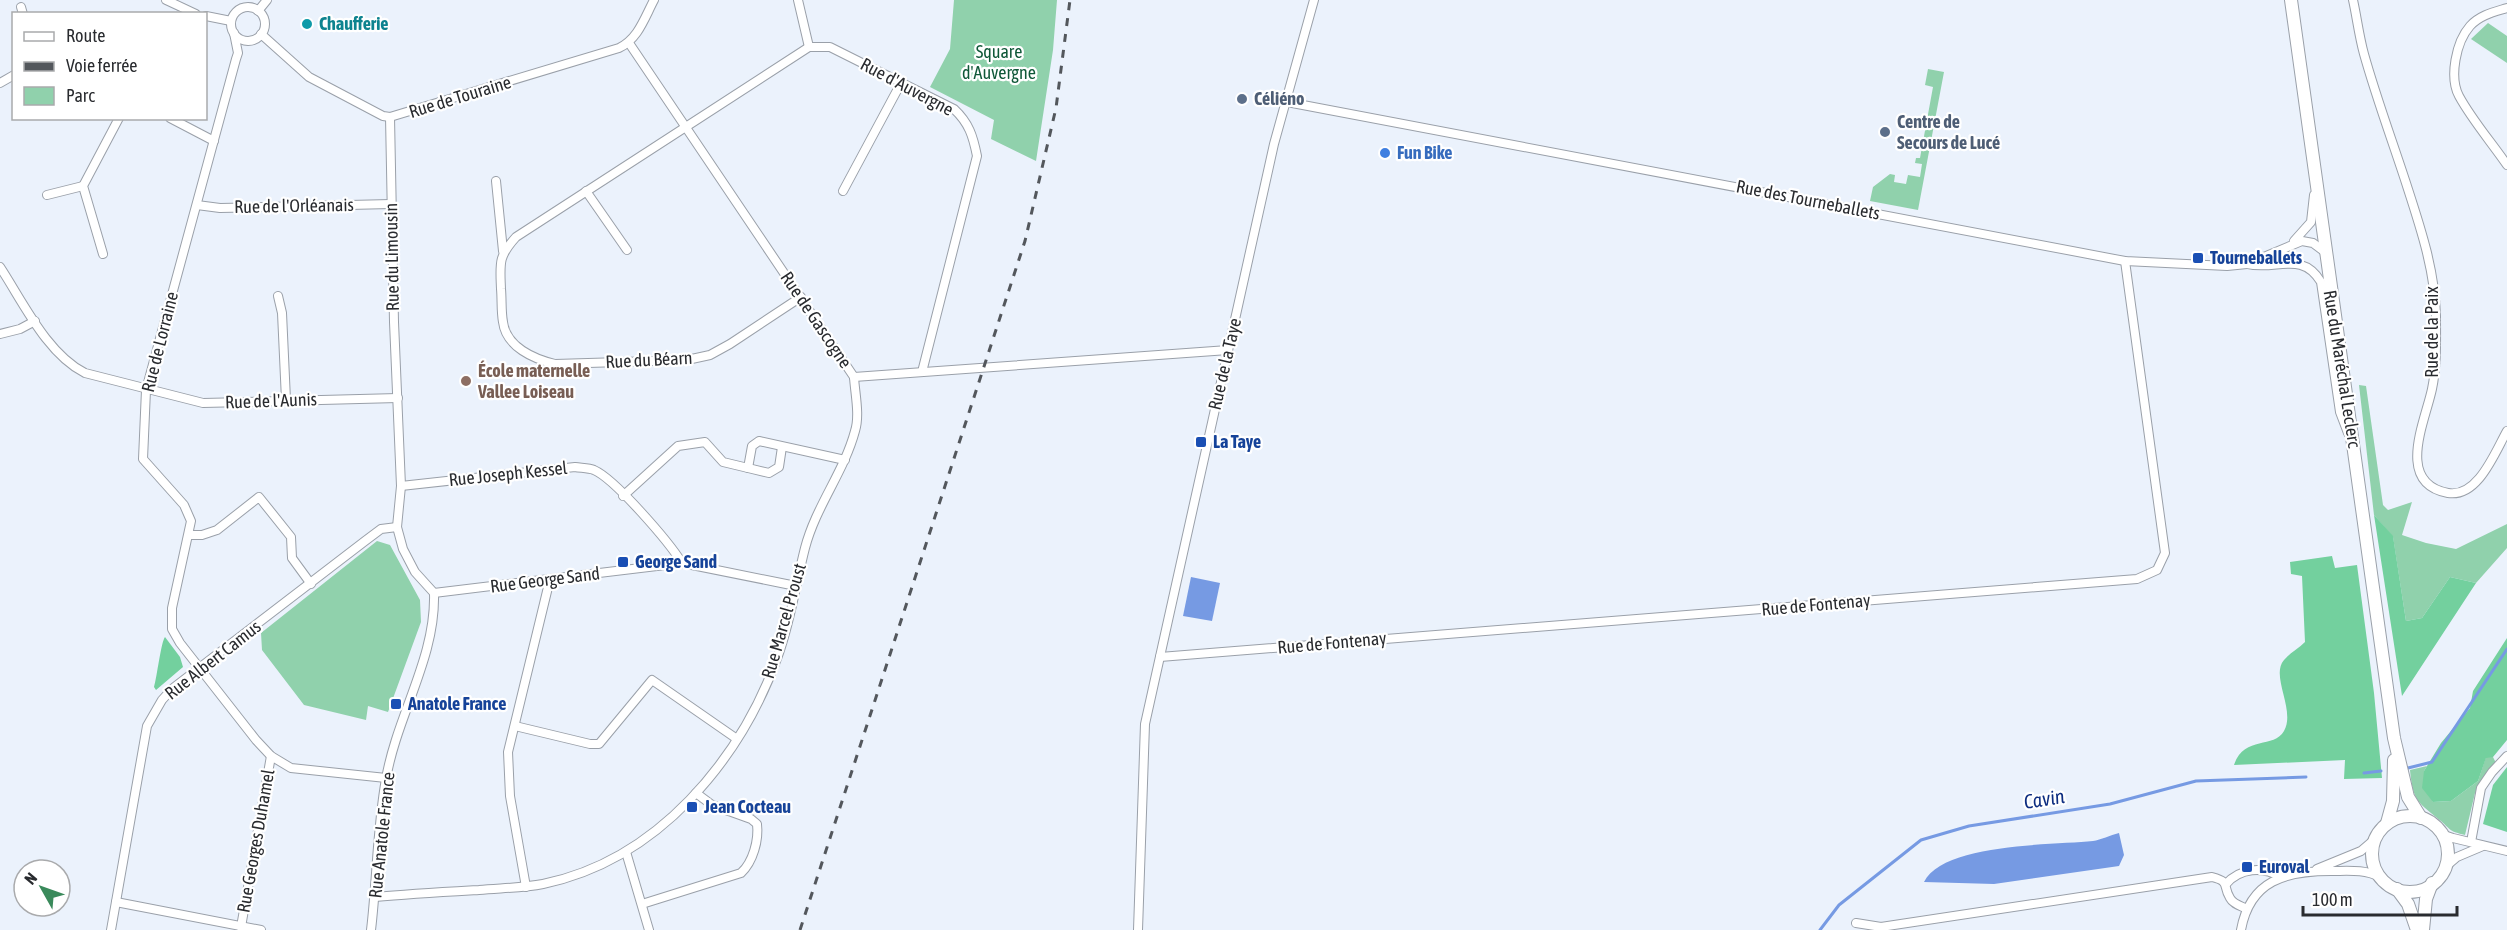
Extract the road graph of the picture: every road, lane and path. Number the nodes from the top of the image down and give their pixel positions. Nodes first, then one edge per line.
1 (166, 0) edge
2 (267, 0) edge
3 (654, 0) edge
4 (798, 0) edge
5 (1314, 0) edge
6 (2291, 0) edge
7 (2354, 0) edge
8 (2507, 8) edge
9 (258, 11) junction
10 (192, 12) edge
11 (207, 16) edge
12 (231, 21) junction
13 (234, 33) junction
14 (257, 37) junction
15 (629, 43) junction
16 (809, 47) junction
17 (238, 53) junction
18 (901, 83) junction
19 (1287, 102) junction
20 (390, 117) junction
21 (118, 120) edge
22 (174, 120) edge
23 (684, 126) junction
24 (214, 141) junction
25 (2507, 165) edge
26 (496, 181) dead end
27 (83, 186) junction
28 (2316, 186) junction
29 (586, 191) junction
30 (843, 191) dead end
31 (47, 195) dead end
32 (392, 204) junction
33 (197, 205) junction
34 (2291, 244) junction
35 (627, 250) dead end
36 (503, 251) junction
37 (2325, 252) junction
38 (103, 254) dead end
39 (2125, 261) junction
40 (2247, 264) junction
41 (0, 267) edge
42 (278, 296) dead end
43 (801, 297) junction
44 (35, 321) junction
45 (0, 334) edge
46 (1228, 350) junction
47 (922, 372) junction
48 (854, 377) junction
49 (147, 390) junction
50 (398, 398) junction
51 (286, 400) junction
52 (2507, 431) edge
53 (782, 447) junction
54 (845, 460) junction
55 (2356, 460) junction
56 (748, 468) junction
57 (401, 486) junction
58 (623, 496) junction
59 (397, 527) junction
60 (190, 535) junction
61 (682, 563) junction
62 (550, 579) junction
63 (311, 584) junction
64 (796, 586) junction
65 (434, 593) junction
66 (1160, 657) junction
67 (200, 667) junction
68 (516, 726) junction
69 (2394, 738) junction
70 (737, 739) junction
71 (271, 756) junction
72 (2507, 756) edge
73 (386, 778) junction
74 (696, 794) junction
75 (2421, 818) junction
76 (2387, 823) junction
77 (2441, 834) junction
78 (2375, 839) junction
79 (2471, 842) junction
80 (2483, 846) junction
81 (2507, 851) edge
82 (626, 852) junction
83 (2444, 868) junction
84 (2317, 870) junction
85 (2280, 877) junction
86 (2380, 877) junction
87 (2226, 884) junction
88 (2432, 884) junction
89 (526, 886) junction
90 (2397, 889) junction
91 (375, 897) junction
92 (116, 902) junction
93 (642, 904) junction
94 (2247, 909) junction
95 (1856, 923) dead end
96 (241, 927) junction
97 (111, 930) edge
98 (258, 930) edge
99 (371, 930) edge
100 (649, 930) edge
101 (1138, 930) edge
102 (2241, 930) edge
103 (2417, 930) edge
104 (2423, 930) edge

1 - 10 street
2 - 9 street
3 - 15 street
4 - 16 street
5 - 19 street, Rue de la Taye
6 - 28 main road, Rue du Maréchal Leclerc
7 - 52 street, Rue de la Paix
8 - 25 street
9 - 12 street
9 - 14 street
11 - 12 street
12 - 13 street
13 - 14 street
13 - 17 street, Rue de Lorraine
14 - 17 street
14 - 20 street, Rue de Touraine
15 - 20 street, Rue de Touraine
15 - 23 street, Rue de Gascogne
16 - 18 street, Rue d'Auvergne
16 - 23 street
17 - 24 street, Rue de Lorraine
18 - 30 street
18 - 47 street, Rue d'Auvergne
19 - 39 street, Rue des Tourneballets
19 - 46 street, Rue de la Taye
20 - 32 street, Rue du Limousin
21 - 27 street
22 - 24 street
23 - 29 street
23 - 43 street, Rue de Gascogne
24 - 33 street, Rue de Lorraine
26 - 36 street, Rue du Béarn
27 - 31 street
27 - 38 street
28 - 34 street
28 - 37 main road, Rue du Maréchal Leclerc
29 - 35 street
29 - 36 street
32 - 33 street, Rue de l'Orléanais
32 - 50 street, Rue du Limousin
33 - 49 street, Rue de Lorraine
34 - 37 street
34 - 40 street, Rue des Tourneballets
36 - 43 street, Rue du Béarn
37 - 55 main road, Rue du Maréchal Leclerc
39 - 40 street, Rue des Tourneballets
39 - 66 street, Rue de Fontenay
40 - 55 street
41 - 44 street, Rue de l'Aunis
42 - 51 street
43 - 48 street, Rue de Gascogne
44 - 45 street
44 - 49 street, Rue de l'Aunis
46 - 47 street, Rue de Gascogne
46 - 66 street, Rue de la Taye
47 - 48 street, Rue de Gascogne
48 - 54 street, Rue Marcel Proust
49 - 51 street, Rue de l'Aunis
49 - 60 street, Rue de Lorraine
50 - 51 street, Rue de l'Aunis
50 - 57 street
53 - 54 street
53 - 56 street
53 - 56 street
54 - 64 street, Rue Marcel Proust
55 - 69 main road, Rue du Maréchal Leclerc
56 - 58 street
57 - 58 street, Rue Joseph Kessel
57 - 59 street
58 - 61 street, Rue Joseph Kessel
59 - 63 street, Rue Albert Camus
59 - 65 street
60 - 63 street
60 - 67 street, Rue de Lorraine
61 - 62 street, Rue George Sand
61 - 64 street, Rue George Sand
62 - 65 street, Rue George Sand
62 - 68 street
63 - 67 street, Rue Albert Camus
64 - 70 street, Rue Marcel Proust
65 - 73 street, Rue Anatole France
66 - 101 street, Rue de la Taye
67 - 71 street, Rue de Lorraine
67 - 92 street, Rue Albert Camus
68 - 70 street
68 - 89 street
69 - 75 main road, Rue du Maréchal Leclerc
69 - 76 main road, Rue du Maréchal Leclerc
70 - 74 street, Rue Marcel Proust
71 - 73 street
71 - 96 street, Rue Georges Duhamel
72 - 79 street
73 - 91 street, Rue Anatole France
74 - 82 street, Rue Marcel Proust
74 - 93 street
75 - 76 main road
75 - 77 main road
76 - 78 main road
77 - 79 street
77 - 83 main road
78 - 84 street
78 - 86 main road
79 - 80 street
80 - 81 street
80 - 83 street
82 - 89 street, Rue Marcel Proust
82 - 93 street
83 - 88 main road
84 - 85 street
84 - 86 street
85 - 87 street
85 - 94 street
86 - 90 main road
87 - 94 street
87 - 95 street
88 - 90 main road
88 - 104 main road
89 - 91 street, Rue Marcel Proust
90 - 103 main road
91 - 99 street, Rue Anatole France
92 - 96 street
92 - 97 street, Rue Albert Camus
93 - 100 street
94 - 102 street
96 - 98 street

